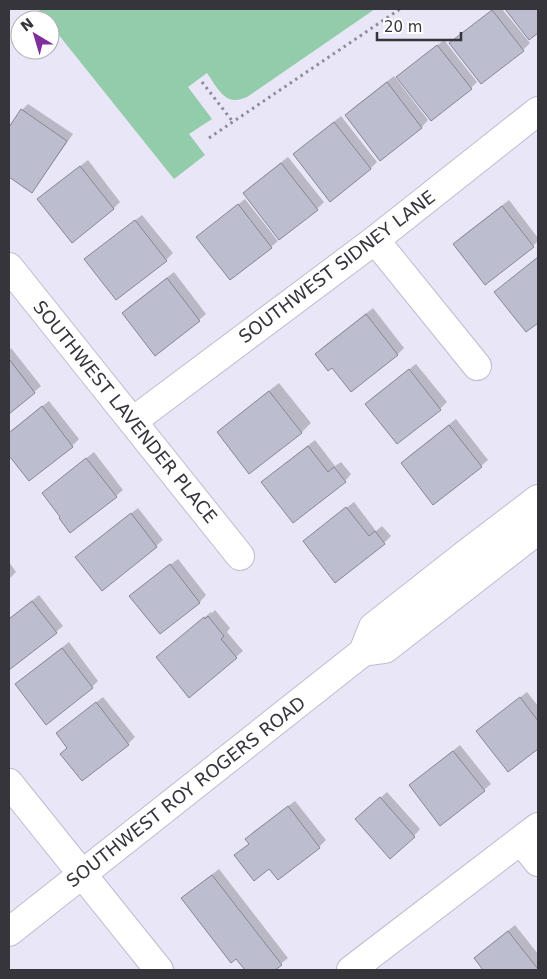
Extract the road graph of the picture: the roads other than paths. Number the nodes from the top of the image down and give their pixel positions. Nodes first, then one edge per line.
1 (538, 110) edge
2 (374, 240) junction
3 (9, 267) edge
4 (477, 366) dead end
5 (133, 421) junction
6 (538, 499) edge
7 (538, 530) edge
8 (240, 556) dead end
9 (363, 652) junction
10 (9, 783) edge
11 (530, 834) edge
12 (538, 862) edge
13 (82, 874) junction
14 (9, 932) edge
15 (159, 970) edge
16 (351, 970) edge

1 - 2 street, SOUTHWEST SIDNEY LANE
2 - 4 street
2 - 5 street, SOUTHWEST SIDNEY LANE
3 - 5 street, SOUTHWEST LAVENDER PLACE
5 - 8 street, SOUTHWEST LAVENDER PLACE
6 - 9 street, SOUTHWEST ROY ROGERS ROAD
7 - 9 street, SOUTHWEST ROY ROGERS ROAD
9 - 13 street, SOUTHWEST ROY ROGERS ROAD
10 - 13 street
11 - 12 street
11 - 16 street
13 - 14 street, SOUTHWEST ROY ROGERS ROAD
13 - 15 street

